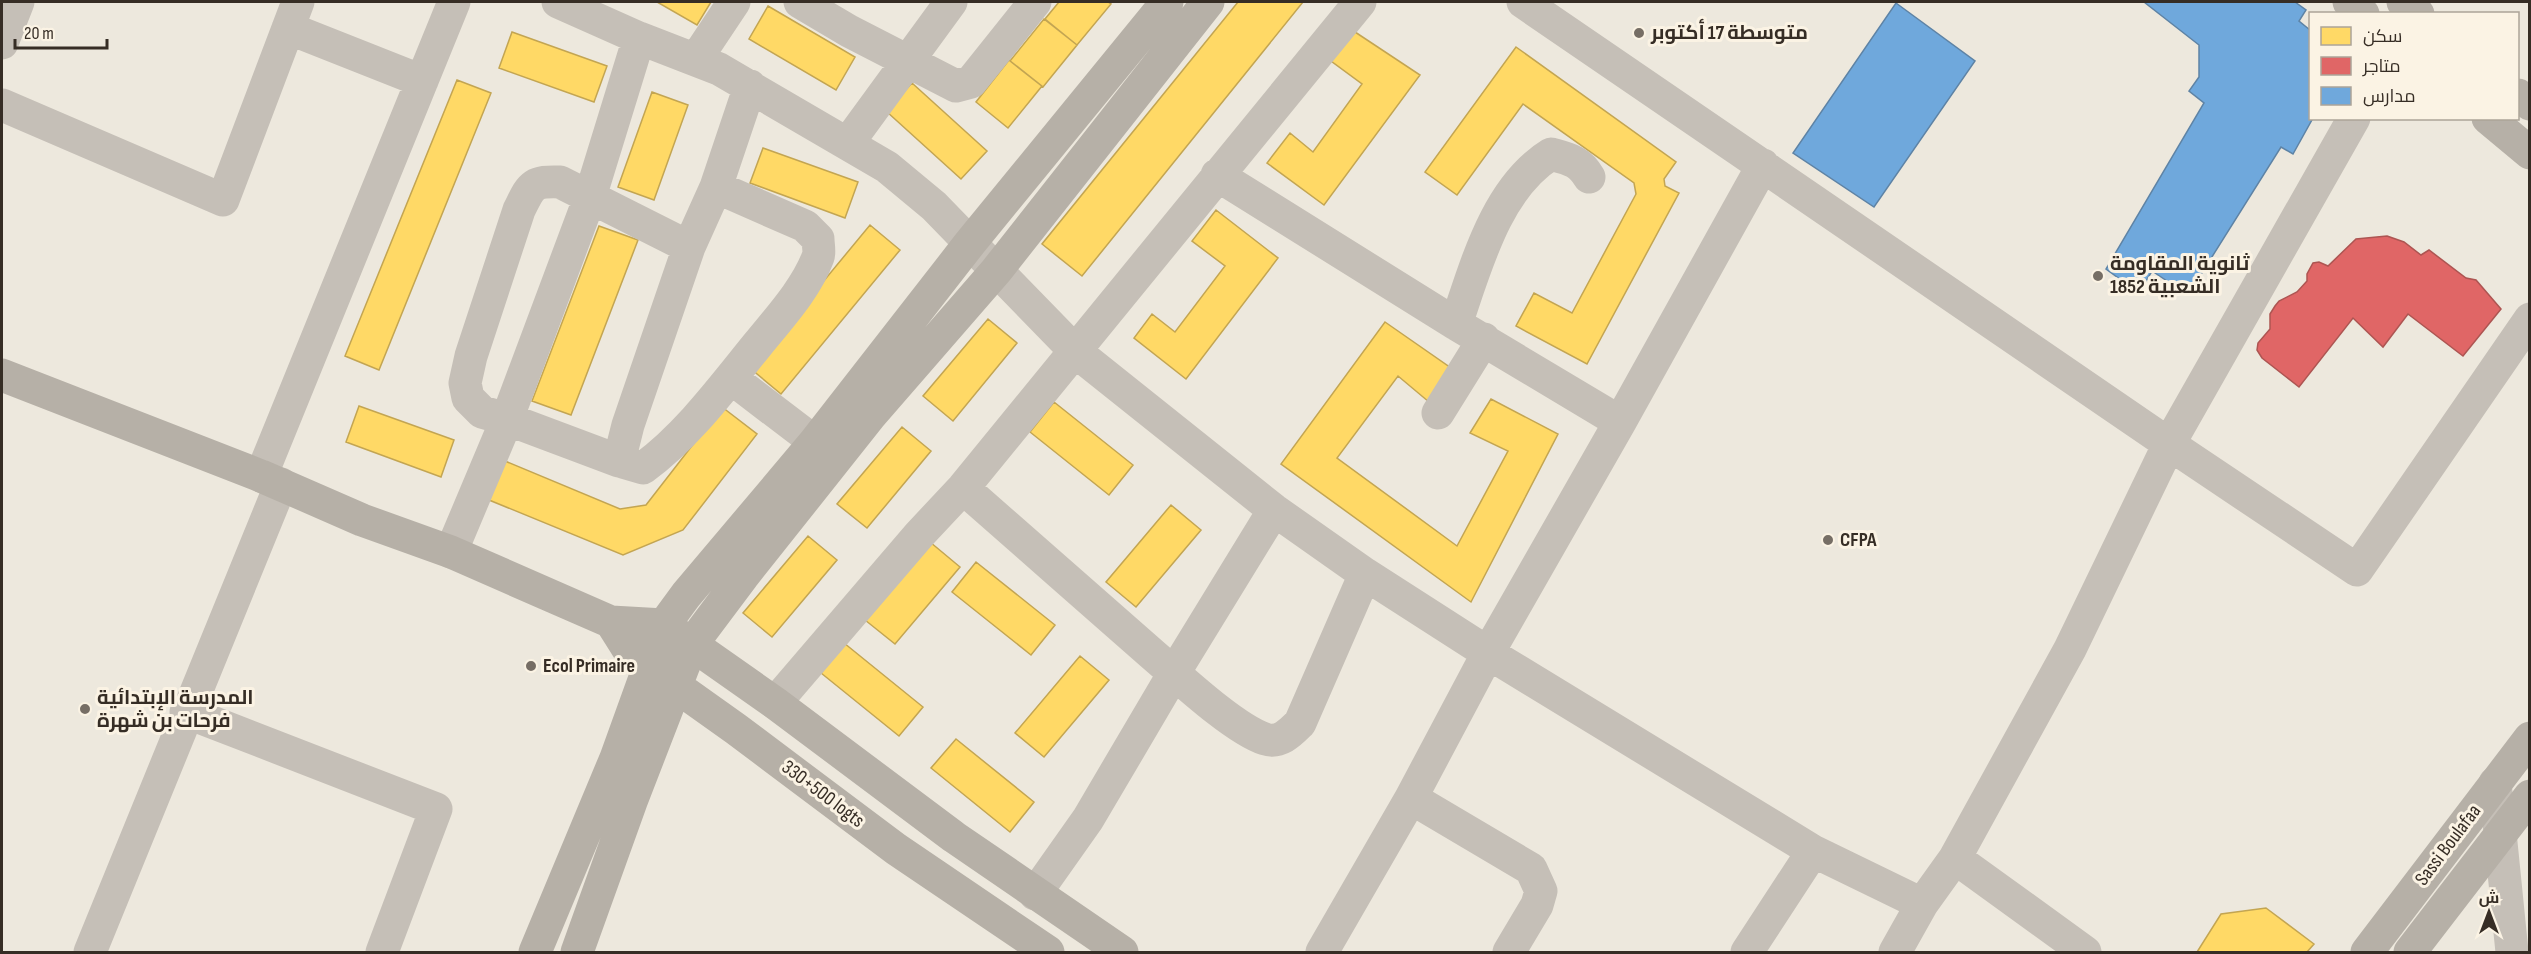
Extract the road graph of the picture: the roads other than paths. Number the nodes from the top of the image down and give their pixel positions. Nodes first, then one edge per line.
1 (18, 2) edge
2 (454, 2) edge
3 (563, 2) edge
4 (734, 2) edge
5 (800, 2) edge
6 (951, 2) edge
7 (1035, 2) edge
8 (1167, 2) edge
9 (1208, 2) edge
10 (1360, 2) edge
11 (1523, 2) edge
12 (2349, 2) edge
13 (2361, 12) edge
14 (293, 15) edge
15 (639, 38) junction
16 (2, 42) edge
17 (696, 59) junction
18 (908, 61) junction
19 (422, 81) junction
20 (750, 86) junction
21 (2, 105) edge
22 (2353, 120) edge
23 (2490, 120) edge
24 (848, 143) junction
25 (2529, 153) edge
26 (1763, 165) junction
27 (1217, 175) junction
28 (1589, 177) dead end
29 (716, 187) junction
30 (590, 196) junction
31 (970, 243) junction
32 (689, 247) junction
33 (996, 271) junction
34 (2529, 319) edge
35 (1456, 324) junction
36 (1484, 339) junction
37 (1076, 352) junction
38 (2, 375) edge
39 (731, 378) junction
40 (1438, 413) dead end
41 (507, 419) junction
42 (1620, 422) junction
43 (815, 442) junction
44 (2169, 444) junction
45 (619, 461) junction
46 (271, 480) junction
47 (963, 488) junction
48 (1274, 510) junction
49 (451, 552) junction
50 (1365, 574) junction
51 (611, 622) junction
52 (664, 625) junction
53 (692, 644) junction
54 (1488, 653) junction
55 (648, 670) junction
56 (1174, 673) junction
57 (677, 687) junction
58 (776, 703) junction
59 (186, 712) junction
60 (2529, 738) edge
61 (2495, 783) junction
62 (2529, 796) edge
63 (1410, 798) junction
64 (2500, 834) junction
65 (1813, 851) junction
66 (1955, 858) junction
67 (1035, 894) junction
68 (1922, 904) junction
69 (90, 952) edge
70 (382, 952) edge
71 (535, 952) edge
72 (577, 952) edge
73 (1048, 952) edge
74 (1122, 952) edge
75 (1322, 952) edge
76 (1509, 952) edge
77 (1747, 952) edge
78 (1895, 952) edge
79 (2085, 952) edge
80 (2367, 952) edge
81 (2410, 952) edge
82 (2512, 952) edge

1 - 16 street
2 - 19 street
3 - 15 street
4 - 17 street
5 - 18 street
6 - 18 street
7 - 18 street
8 - 31 street
9 - 33 street
10 - 27 street
11 - 26 street
12 - 13 street
14 - 19 street
14 - 21 street
15 - 17 street
15 - 30 street
17 - 20 street
18 - 24 street
19 - 46 street
20 - 24 street
20 - 29 street
22 - 44 street
23 - 25 street
24 - 31 street
26 - 42 street
26 - 44 street
27 - 35 street
27 - 37 street
28 - 35 street
29 - 32 street
29 - 39 street
30 - 32 street
30 - 41 street
30 - 41 street
31 - 33 street
31 - 43 street
32 - 45 street
33 - 37 street
33 - 53 street
34 - 44 street
35 - 36 street
36 - 40 street
36 - 42 street
37 - 47 street
37 - 48 street
38 - 46 street
39 - 43 street
39 - 45 street
41 - 45 street
41 - 49 street
42 - 54 street
43 - 52 street
44 - 66 street
46 - 49 street
46 - 59 street
47 - 56 street
47 - 58 street
48 - 50 street
48 - 56 street
49 - 51 street
50 - 54 street
50 - 56 street
51 - 52 street
51 - 55 street, 330+500 logts
52 - 53 street
52 - 55 street
53 - 57 street
53 - 58 street
54 - 63 street
54 - 65 street
55 - 57 street, 330+500 logts
55 - 71 street
56 - 67 street
57 - 72 street
57 - 73 street, 330+500 logts
58 - 67 street
59 - 69 street
59 - 70 street
60 - 61 street, Sassi Boulafaa
61 - 64 street
61 - 80 street, Sassi Boulafaa
62 - 64 street
63 - 75 street
63 - 76 street
64 - 81 street
64 - 82 street
65 - 68 street
65 - 77 street
66 - 68 street
66 - 79 street
67 - 74 street
68 - 78 street

